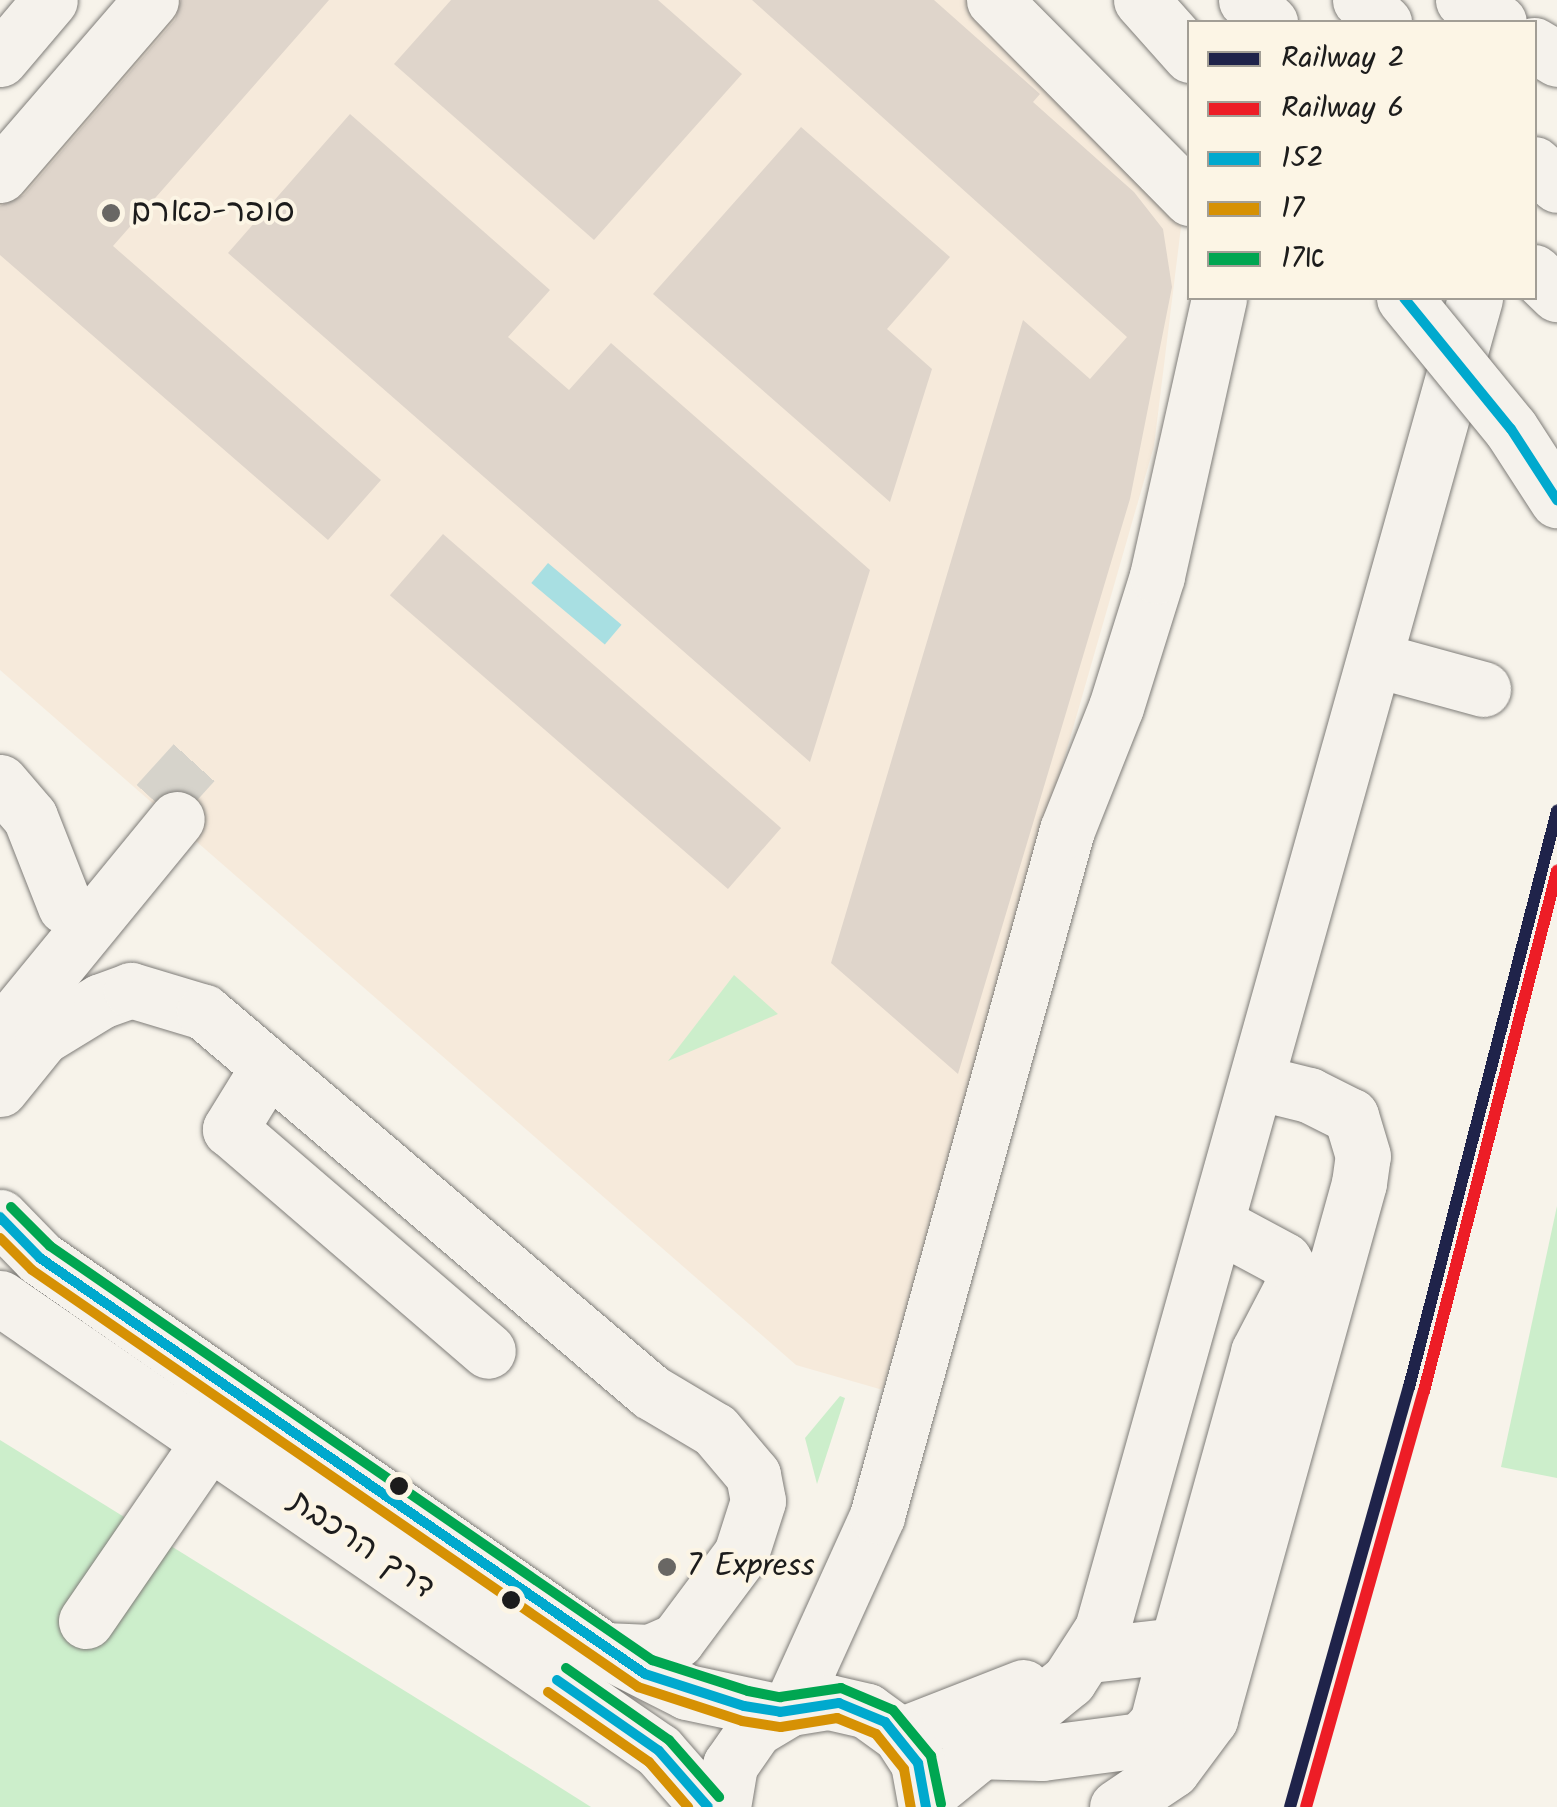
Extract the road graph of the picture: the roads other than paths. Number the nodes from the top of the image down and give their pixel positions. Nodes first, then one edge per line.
1 (50, 0) edge
2 (151, 0) edge
3 (994, 0) edge
4 (1037, 0) edge
5 (1141, 0) edge
6 (1246, 0) edge
7 (1360, 0) edge
8 (1463, 0) edge
9 (1268, 20) edge
10 (1382, 20) edge
11 (1496, 20) edge
12 (1187, 52) edge
13 (0, 59) edge
14 (1187, 146) edge
15 (1537, 167) edge
16 (0, 175) edge
17 (1557, 187) edge
18 (1187, 195) edge
19 (1537, 275) edge
20 (1557, 294) edge
21 (1220, 300) edge
22 (1406, 300) edge
23 (1475, 300) edge
24 (1557, 500) edge
25 (1377, 660) junction
26 (1483, 688) dead end
27 (0, 782) edge
28 (64, 906) junction
29 (0, 978) edge
30 (0, 1036) edge
31 (268, 1067) junction
32 (1260, 1083) junction
33 (0, 1089) edge
34 (0, 1218) edge
35 (1219, 1225) junction
36 (1309, 1294) junction
37 (0, 1298) edge
38 (488, 1351) dead end
39 (209, 1442) junction
40 (841, 1598) junction
41 (1110, 1601) junction
42 (86, 1621) dead end
43 (1177, 1645) junction
44 (604, 1650) junction
45 (1090, 1655) junction
46 (848, 1705) junction
47 (785, 1710) junction
48 (900, 1735) junction
49 (974, 1752) junction
50 (926, 1801) edge
51 (708, 1807) edge
52 (723, 1807) edge
53 (1117, 1807) edge

1 - 13 main road
2 - 16 main road
3 - 18 main road
4 - 14 main road
5 - 12 main road
6 - 9 main road
7 - 10 main road
8 - 11 main road
15 - 17 main road
19 - 20 main road
21 - 40 main road
22 - 24 main road, bridge
23 - 25 main road
25 - 26 main road
25 - 32 main road
27 - 28 main road
28 - 29 main road
28 - 30 main road
31 - 33 main road
31 - 38 main road
31 - 44 main road
32 - 35 main road
32 - 36 main road
34 - 44 main road, דרך הרכבת
35 - 36 main road
35 - 41 main road
36 - 43 main road
36 - 53 main road
37 - 39 main road, דרך הרכבת
39 - 42 main road
39 - 51 main road, דרך הרכבת
40 - 46 main road
40 - 47 main road
41 - 45 main road
41 - 48 main road
43 - 45 main road
43 - 49 main road
44 - 47 main road, דרך הרכבת
45 - 49 main road
46 - 47 main road, דרך הרכבת
46 - 48 main road
47 - 52 main road
48 - 50 main road
49 - 50 main road

